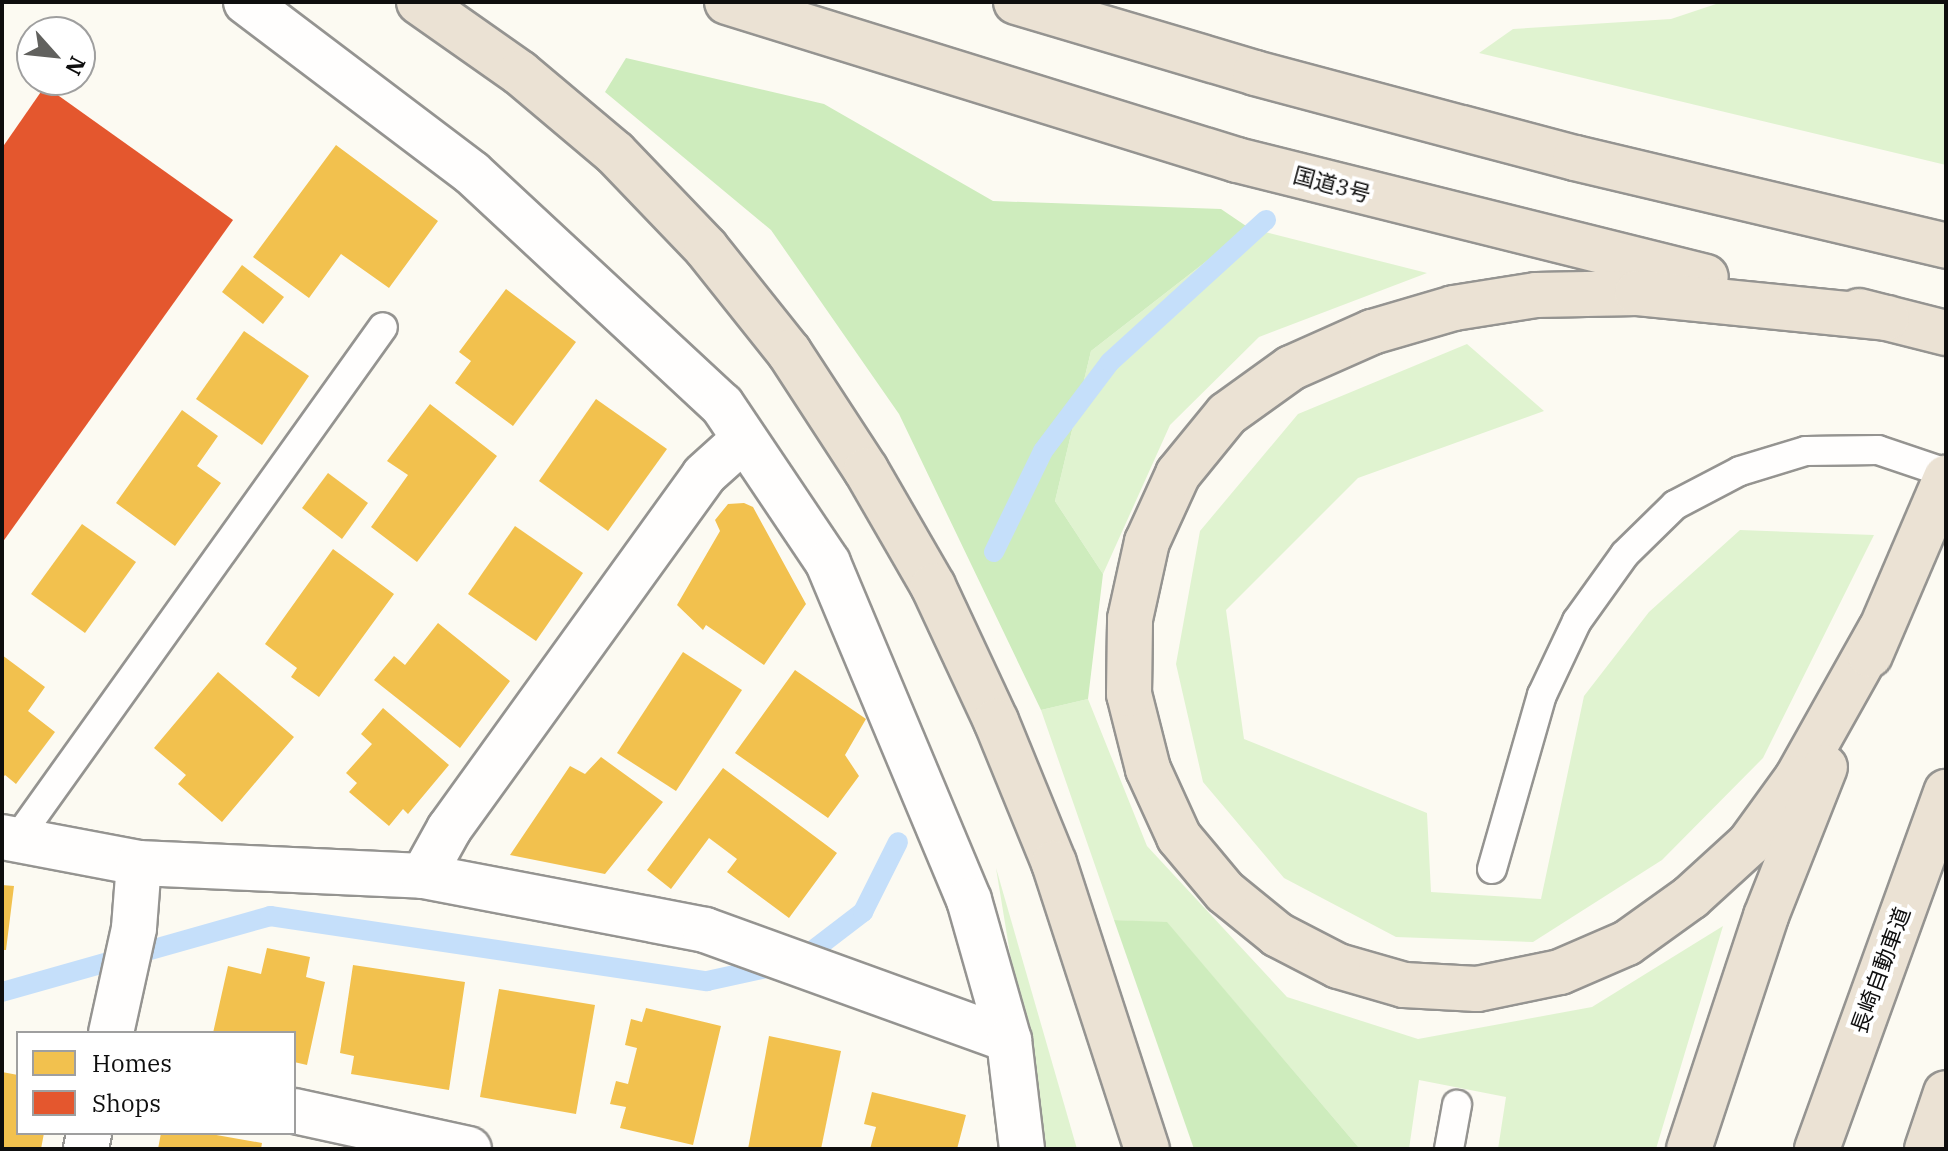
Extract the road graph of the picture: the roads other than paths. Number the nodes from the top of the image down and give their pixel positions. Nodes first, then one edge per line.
1 (246, 2) edge
2 (419, 2) edge
3 (727, 2) edge
4 (1016, 2) edge
5 (1946, 246) edge
6 (1887, 318) junction
7 (383, 327) dead end
8 (1946, 333) edge
9 (744, 439) junction
10 (1946, 475) edge
11 (1880, 630) junction
12 (1946, 792) edge
13 (10, 838) edge
14 (139, 863) junction
15 (1492, 869) dead end
16 (423, 876) junction
17 (114, 1018) edge
18 (1009, 1040) junction
19 (1946, 1093) edge
20 (1457, 1105) dead end
21 (296, 1111) edge
22 (469, 1149) edge
23 (1022, 1149) edge
24 (1147, 1149) edge
25 (1449, 1149) edge
26 (1689, 1149) edge
27 (1817, 1149) edge
28 (1927, 1149) edge

1 - 9 street
2 - 24 highway
3 - 6 highway, 国道3号
4 - 5 highway
6 - 8 highway, 国道3号
6 - 11 highway
7 - 13 lane
9 - 16 street
9 - 18 street
10 - 11 highway
10 - 15 lane
11 - 26 highway
12 - 27 highway, 長崎自動車道
13 - 14 street
14 - 16 street
14 - 17 street
16 - 18 street
18 - 23 street
19 - 28 highway
20 - 25 lane
21 - 22 street

